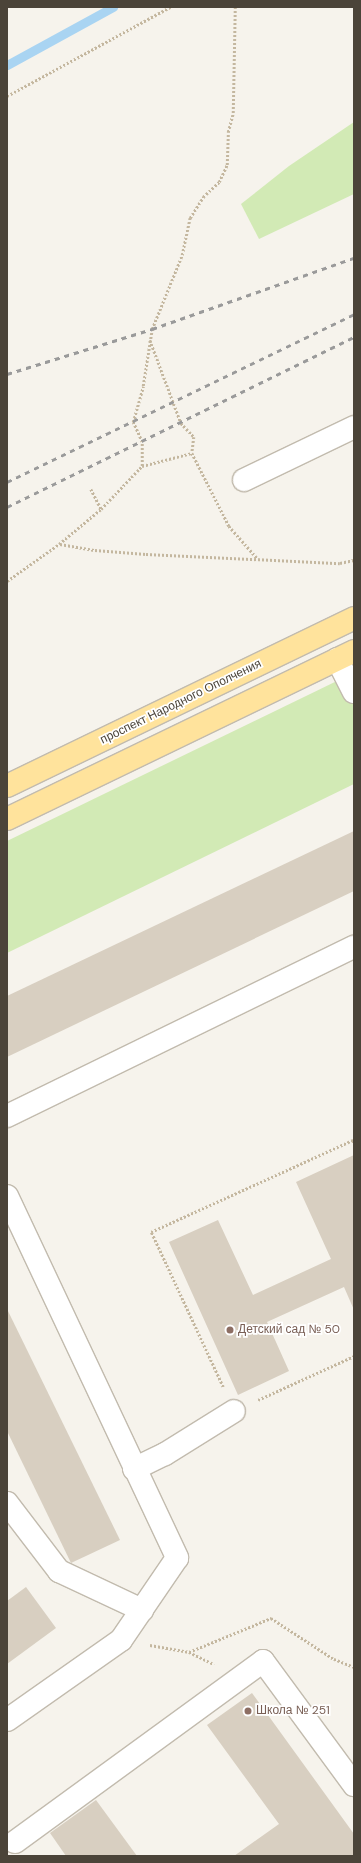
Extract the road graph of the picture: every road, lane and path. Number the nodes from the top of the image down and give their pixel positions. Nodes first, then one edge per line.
1 (170, 7) edge
2 (235, 7) edge
3 (7, 96) edge
4 (150, 340) junction
5 (354, 427) edge
6 (192, 453) junction
7 (142, 466) junction
8 (244, 480) dead end
9 (91, 489) dead end
10 (101, 509) junction
11 (59, 544) junction
12 (258, 559) junction
13 (354, 560) edge
14 (7, 581) edge
15 (354, 618) edge
16 (346, 655) edge
17 (354, 692) edge
18 (7, 786) edge
19 (7, 820) edge
20 (354, 947) edge
21 (7, 1116) edge
22 (354, 1143) edge
23 (7, 1196) edge
24 (354, 1356) edge
25 (234, 1411) junction
26 (134, 1469) junction
27 (7, 1503) edge
28 (142, 1610) junction
29 (121, 1640) junction
30 (354, 1667) edge
31 (7, 1720) edge
32 (354, 1785) edge
33 (15, 1842) dead end

1 - 3 path
2 - 4 path
4 - 6 path
4 - 7 path
5 - 8 lane
6 - 7 path
6 - 12 path
7 - 10 path
9 - 10 path
10 - 11 path
11 - 12 path
11 - 14 path
12 - 13 path
15 - 18 main road, проспект Народного Ополчения
16 - 17 lane
16 - 19 main road
20 - 21 lane
22 - 25 path
23 - 26 lane
24 - 25 path
25 - 26 lane
26 - 28 lane
27 - 28 lane
28 - 29 lane
29 - 30 path
29 - 31 lane
32 - 33 lane

